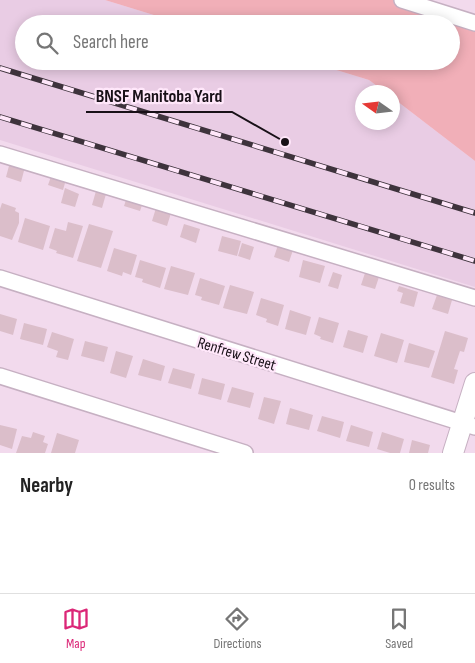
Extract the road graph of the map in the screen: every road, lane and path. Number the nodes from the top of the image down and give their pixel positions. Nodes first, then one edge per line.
1 (402, 0) edge
2 (450, 15) edge
3 (460, 18) edge
4 (475, 23) edge
5 (0, 154) edge
6 (0, 278) edge
7 (475, 298) edge
8 (0, 376) edge
9 (475, 383) edge
10 (469, 425) edge
11 (245, 453) edge
12 (453, 453) edge

1 - 2 street
3 - 4 street
5 - 7 street
6 - 10 street, Renfrew Street
8 - 11 street
9 - 10 main road
10 - 12 main road

